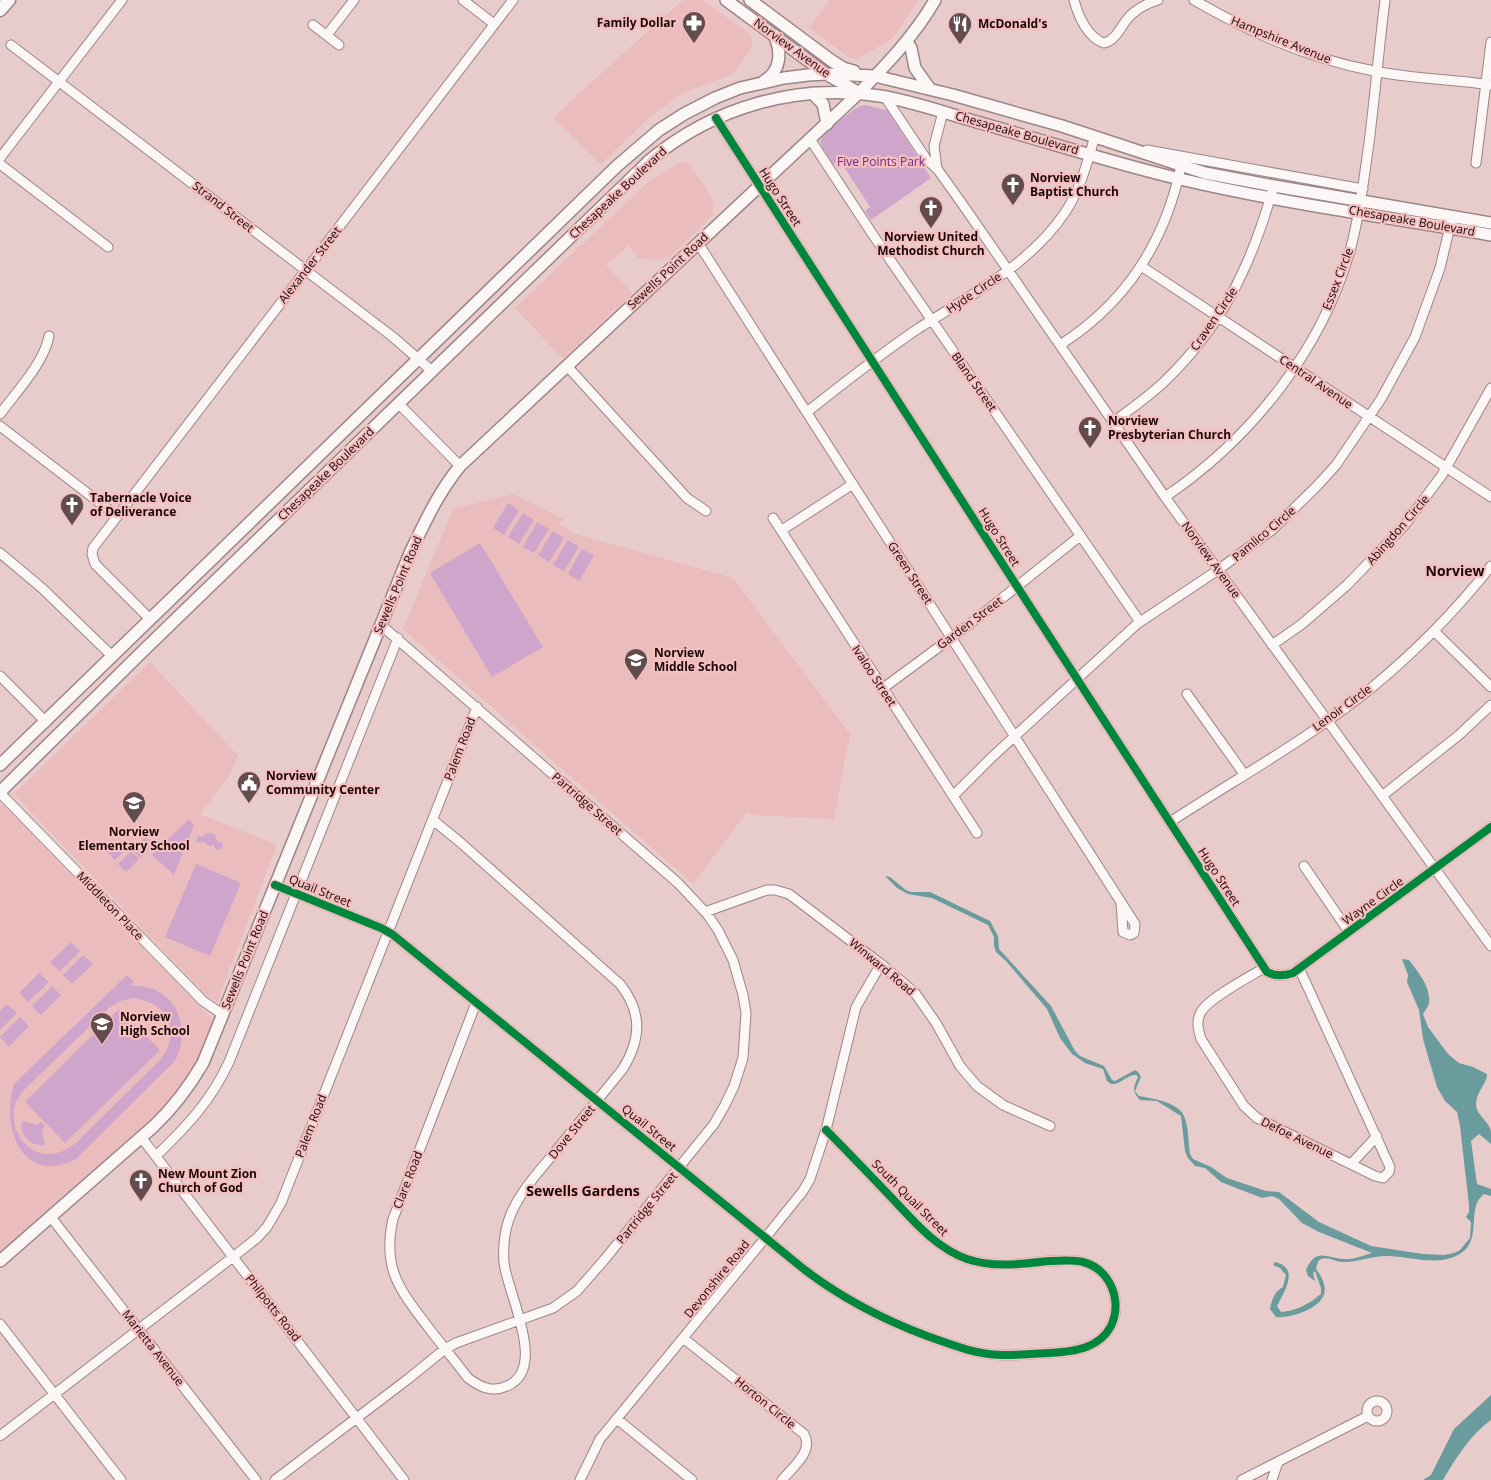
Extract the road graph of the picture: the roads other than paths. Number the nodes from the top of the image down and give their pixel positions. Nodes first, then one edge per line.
1 (7, 0) edge
2 (122, 0) edge
3 (354, 0) edge
4 (463, 0) edge
5 (513, 0) edge
6 (726, 0) edge
7 (750, 0) edge
8 (935, 0) edge
9 (1074, 0) edge
10 (1158, 0) edge
11 (1194, 0) edge
12 (1385, 0) edge
13 (0, 9) edge
14 (494, 24) junction
15 (313, 25) dead end
16 (774, 35) junction
17 (327, 36) junction
18 (907, 42) junction
19 (1491, 42) edge
20 (11, 45) dead end
21 (339, 45) dead end
22 (1377, 72) junction
23 (826, 74) junction
24 (875, 76) junction
25 (60, 81) junction
26 (762, 82) junction
27 (1488, 85) edge
28 (930, 89) junction
29 (812, 93) junction
30 (859, 93) junction
31 (885, 97) junction
32 (942, 112) junction
33 (716, 118) junction
34 (826, 124) junction
35 (1095, 136) junction
36 (810, 139) junction
37 (1119, 144) junction
38 (637, 147) junction
39 (1090, 154) junction
40 (0, 158) edge
41 (650, 160) junction
42 (1476, 163) dead end
43 (0, 164) edge
44 (1181, 166) junction
45 (938, 170) junction
46 (1178, 179) junction
47 (760, 186) junction
48 (1363, 189) junction
49 (1272, 192) junction
50 (1360, 207) junction
51 (1451, 222) junction
52 (1491, 223) edge
53 (1491, 235) edge
54 (698, 243) junction
55 (108, 247) dead end
56 (1141, 266) junction
57 (306, 270) junction
58 (1008, 270) junction
59 (1218, 317) junction
60 (932, 321) junction
61 (49, 336) dead end
62 (1060, 345) junction
63 (418, 359) junction
64 (872, 360) junction
65 (567, 366) junction
66 (1294, 367) junction
67 (432, 371) junction
68 (1491, 388) edge
69 (399, 404) junction
70 (807, 412) junction
71 (0, 414) edge
72 (1370, 418) junction
73 (1113, 422) junction
74 (0, 426) edge
75 (460, 466) junction
76 (1446, 468) junction
77 (853, 484) junction
78 (1165, 497) junction
79 (1491, 497) edge
80 (706, 511) dead end
81 (117, 516) junction
82 (773, 518) dead end
83 (782, 530) junction
84 (1080, 536) junction
85 (0, 553) edge
86 (1491, 566) edge
87 (1218, 570) junction
88 (1017, 587) junction
89 (150, 619) junction
90 (1140, 622) junction
91 (381, 625) junction
92 (1434, 631) junction
93 (398, 638) junction
94 (951, 638) junction
95 (1272, 645) junction
96 (112, 656) junction
97 (0, 676) edge
98 (1077, 678) junction
99 (1491, 687) edge
100 (882, 689) junction
101 (1187, 694) dead end
102 (1491, 705) edge
103 (477, 707) junction
104 (1327, 721) junction
105 (46, 722) junction
106 (1015, 736) junction
107 (0, 766) edge
108 (1244, 774) junction
109 (0, 793) edge
110 (953, 796) junction
111 (1382, 796) junction
112 (433, 820) junction
113 (1170, 822) junction
114 (1491, 827) edge
115 (977, 833) dead end
116 (1304, 866) dead end
117 (1435, 868) junction
118 (275, 885) junction
119 (296, 894) junction
120 (1121, 903) dead end
121 (705, 912) junction
122 (388, 932) junction
123 (1349, 932) junction
124 (1490, 943) edge
125 (881, 964) junction
126 (1264, 968) junction
127 (1299, 968) junction
128 (476, 1003) junction
129 (222, 1014) junction
130 (597, 1101) junction
131 (1050, 1126) dead end
132 (826, 1130) junction
133 (1377, 1136) junction
134 (141, 1137) junction
135 (156, 1156) junction
136 (1350, 1164) junction
137 (680, 1167) junction
138 (50, 1216) junction
139 (766, 1237) junction
140 (234, 1257) junction
141 (0, 1261) edge
142 (519, 1321) junction
143 (0, 1324) edge
144 (139, 1330) junction
145 (683, 1338) junction
146 (445, 1349) junction
147 (1024, 1354) joint
148 (54, 1395) junction
149 (357, 1416) junction
150 (1368, 1416) dead end
151 (617, 1419) junction
152 (0, 1436) edge
153 (1278, 1462) junction
154 (121, 1480) edge
155 (256, 1480) edge
156 (274, 1480) edge
157 (404, 1480) edge
158 (580, 1480) edge
159 (692, 1480) edge
160 (782, 1480) edge
161 (1242, 1480) edge
162 (1272, 1480) edge

1 - 13 highway
2 - 25 street
3 - 17 street
4 - 14 street
5 - 14 street, Alexander Street
6 - 16 main road, Norview Avenue
7 - 24 main road, Norview Avenue
8 - 18 main road, Sewells Point Road
9 - 10 street
11 - 22 street, Hampshire Avenue
12 - 22 street, Essex Circle
14 - 57 street, Alexander Street
15 - 17 street
16 - 23 main road, Norview Avenue
16 - 26 main road
17 - 21 street
18 - 24 main road, Sewells Point Road
18 - 28 main road
19 - 27 street
20 - 25 street, Strand Street
22 - 27 street, Hampshire Avenue
22 - 48 street, Essex Circle
23 - 24 main road, Chesapeake Boulevard
23 - 26 main road, Chesapeake Boulevard
23 - 30 main road, Norview Avenue
24 - 28 main road, Chesapeake Boulevard
24 - 30 main road, Sewells Point Road
25 - 40 street
25 - 57 street, Strand Street
26 - 38 main road, Chesapeake Boulevard
27 - 42 street
28 - 35 main road, Chesapeake Boulevard
29 - 30 main road, Chesapeake Boulevard
29 - 33 main road, Chesapeake Boulevard
29 - 34 main road
30 - 31 main road, Chesapeake Boulevard
30 - 34 main road, Sewells Point Road
31 - 32 main road, Chesapeake Boulevard
31 - 45 street, Norview Avenue
32 - 39 main road, Chesapeake Boulevard
32 - 45 street, Norview Avenue
33 - 41 main road, Chesapeake Boulevard
33 - 47 street, Hugo Street
34 - 36 main road, Sewells Point Road
35 - 37 main road, Chesapeake Boulevard
35 - 39 street, Hyde Circle
36 - 47 main road, Sewells Point Road
36 - 60 street, Bland Street
37 - 44 main road, Chesapeake Boulevard
37 - 48 street
38 - 41 main road
38 - 63 main road, Chesapeake Boulevard
39 - 46 main road, Chesapeake Boulevard
39 - 58 street, Hyde Circle
41 - 67 main road, Chesapeake Boulevard
43 - 55 street
44 - 46 street
44 - 49 main road, Chesapeake Boulevard
45 - 58 street, Norview Avenue
46 - 49 main road, Chesapeake Boulevard
46 - 56 street
47 - 54 main road, Sewells Point Road
47 - 64 street, Hugo Street
48 - 50 street, Essex Circle
49 - 50 main road, Chesapeake Boulevard
49 - 59 street, Craven Circle
50 - 51 main road, Chesapeake Boulevard
50 - 66 street, Essex Circle
51 - 52 main road, Chesapeake Boulevard
51 - 53 main road, Chesapeake Boulevard
51 - 72 street, Pamlico Circle
54 - 65 main road, Sewells Point Road
54 - 70 street, Green Street
56 - 59 street, Central Avenue
56 - 62 street
57 - 63 street, Strand Street
57 - 81 street, Alexander Street
58 - 60 street, Hyde Circle
58 - 62 street, Norview Avenue
59 - 66 street, Central Avenue
59 - 73 street, Craven Circle
60 - 64 street, Hyde Circle
60 - 84 street, Bland Street
61 - 71 street
62 - 73 street, Norview Avenue
63 - 67 street, Strand Street
63 - 89 main road, Chesapeake Boulevard
64 - 70 street, Hyde Circle
64 - 88 street, Hugo Street
65 - 75 main road, Sewells Point Road
65 - 80 street
66 - 72 street, Central Avenue
66 - 78 street, Essex Circle
67 - 69 main road, Chesapeake Boulevard
68 - 76 street, Abingdon Circle
69 - 75 street
69 - 109 main road, Chesapeake Boulevard
70 - 77 street, Green Street
72 - 76 street, Central Avenue
72 - 87 street, Pamlico Circle
73 - 78 street, Norview Avenue
74 - 81 street
75 - 91 main road, Sewells Point Road
76 - 79 street, Central Avenue
76 - 95 street, Abingdon Circle
77 - 83 street
77 - 94 street, Green Street
78 - 87 street, Norview Avenue
81 - 89 street, Alexander Street
82 - 83 street, Ivaloo Street
83 - 100 street, Ivaloo Street
84 - 88 street, Garden Street
84 - 90 street, Bland Street
85 - 96 street
86 - 92 street, Lenoir Circle
87 - 90 street, Pamlico Circle
87 - 95 street, Norview Avenue
88 - 94 street, Garden Street
88 - 98 street, Hugo Street
89 - 96 main road, Chesapeake Boulevard
90 - 98 street, Pamlico Circle
91 - 93 street, Partridge Street
91 - 118 main road, Sewells Point Road
92 - 99 street
92 - 104 street, Lenoir Circle
93 - 103 street, Partridge Street
93 - 119 street, Sewells Point Road
94 - 100 street, Garden Street
94 - 106 street, Green Street
95 - 104 street, Norview Avenue
96 - 105 main road, Chesapeake Boulevard
97 - 105 street
98 - 106 street, Pamlico Circle
98 - 113 street, Hugo Street
100 - 110 street, Ivaloo Street
101 - 108 street
102 - 111 street
103 - 112 street, Palem Road
103 - 121 street, Partridge Street
104 - 108 street, Lenoir Circle
104 - 111 street, Norview Avenue
105 - 107 main road, Chesapeake Boulevard
106 - 110 street, Pamlico Circle
106 - 120 street, Green Street
108 - 113 street, Lenoir Circle
109 - 129 street, Middleton Place
110 - 115 street, Ivaloo Street
111 - 117 street, Norview Avenue
112 - 122 street, Palem Road
112 - 130 street, Dove Street
113 - 126 street, Hugo Street
114 - 117 street, Wayne Circle
116 - 123 street
117 - 123 street, Wayne Circle
117 - 124 street, Norview Avenue
118 - 119 street, Quail Street
118 - 129 main road, Sewells Point Road
119 - 122 street, Quail Street
119 - 135 street, Sewells Point Road
121 - 125 street, Winward Road
121 - 137 street, Partridge Street
122 - 128 street, Quail Street
122 - 140 street, Palem Road
123 - 127 street, Wayne Circle
125 - 131 street, Winward Road
125 - 132 street, Devonshire Road
126 - 127 street, Wayne Circle
126 - 136 street, Defoe Avenue
127 - 133 street
128 - 130 street, Quail Street
128 - 146 street, Clare Road
129 - 134 main road, Sewells Point Road
130 - 137 street, Quail Street
130 - 142 street, Dove Street
132 - 139 street, Devonshire Road
132 - 147 street, South Quail Street
133 - 136 street
133 - 136 street, Defoe Avenue
134 - 135 street, Philpotts Road
134 - 138 main road, Sewells Point Road
135 - 140 street, Philpotts Road
137 - 139 street, Quail Street
137 - 142 street, Partridge Street
138 - 141 main road, Sewells Point Road
138 - 144 street, Marietta Avenue
139 - 145 street, Devonshire Road
139 - 147 street, Quail Street
140 - 144 street, Palem Road
140 - 149 street, Philpotts Road
142 - 146 street, Partridge Street
142 - 146 street, Clare Road
143 - 148 street
144 - 148 street, Palem Road
144 - 155 street, Marietta Avenue
145 - 151 street, Devonshire Road
145 - 160 street, Horton Circle
146 - 149 street, Partridge Street
148 - 152 street, Palem Road
148 - 154 street
149 - 156 street, Partridge Street
149 - 157 street, Philpotts Road
150 - 153 street
151 - 158 street, Devonshire Road
151 - 159 street
153 - 161 street
153 - 162 street

